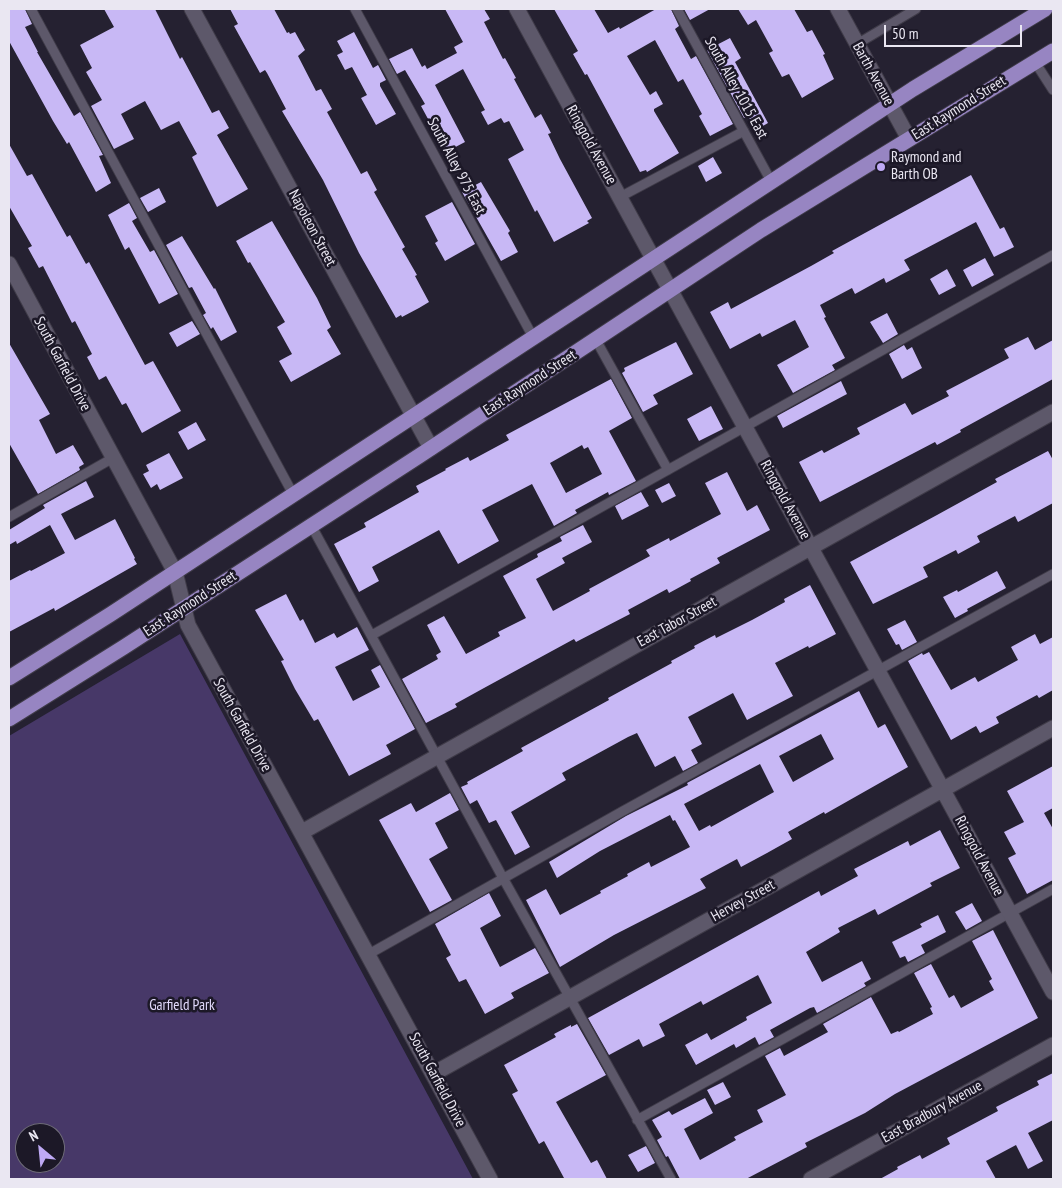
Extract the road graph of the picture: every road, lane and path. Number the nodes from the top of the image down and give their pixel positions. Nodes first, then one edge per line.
1 (31, 9) edge
2 (192, 9) edge
3 (355, 9) edge
4 (517, 9) edge
5 (677, 9) edge
6 (838, 9) edge
7 (916, 9) edge
8 (1045, 9) edge
9 (857, 44) junction
10 (1053, 51) edge
11 (1035, 62) junction
12 (1053, 90) edge
13 (890, 104) junction
14 (744, 131) junction
15 (909, 139) junction
16 (771, 181) junction
17 (620, 197) junction
18 (1053, 255) edge
19 (653, 258) junction
20 (9, 264) edge
21 (671, 290) junction
22 (533, 337) junction
23 (596, 340) junction
24 (1053, 412) edge
25 (413, 416) junction
26 (745, 426) junction
27 (431, 448) junction
28 (113, 458) junction
29 (668, 470) junction
30 (294, 494) junction
31 (9, 517) edge
32 (311, 525) junction
33 (811, 548) junction
34 (175, 572) junction
35 (1053, 574) edge
36 (185, 608) junction
37 (372, 636) junction
38 (878, 671) junction
39 (9, 678) edge
40 (9, 719) edge
41 (1053, 728) edge
42 (438, 756) junction
43 (943, 790) junction
44 (302, 832) junction
45 (503, 878) junction
46 (1053, 889) edge
47 (1010, 914) junction
48 (369, 954) junction
49 (1053, 992) edge
50 (569, 998) junction
51 (1053, 1045) edge
52 (434, 1074) junction
53 (637, 1120) junction
54 (490, 1179) edge
55 (670, 1179) edge
56 (811, 1179) edge

1 - 30 lane
2 - 25 street, Napoleon Street
3 - 22 lane, South Alley 975 East
4 - 17 street, Ringgold Avenue
5 - 14 lane, South Alley 1015 East
6 - 9 street, Barth Avenue
7 - 9 lane
8 - 13 main road
9 - 13 street, Barth Avenue
10 - 11 main road, East Raymond Street
11 - 12 lane
11 - 15 main road, East Raymond Street
13 - 15 street, Barth Avenue
13 - 16 main road
14 - 16 lane, South Alley 1015 East
14 - 17 lane
15 - 21 main road, East Raymond Street
16 - 19 main road
17 - 19 street, Ringgold Avenue
18 - 26 lane
19 - 21 street, Ringgold Avenue
19 - 22 main road
20 - 28 street, South Garfield Drive
21 - 23 main road, East Raymond Street
21 - 26 street, Ringgold Avenue
22 - 25 main road
23 - 27 main road, East Raymond Street
23 - 29 lane
24 - 33 street, East Tabor Street
25 - 27 street, Napoleon Street
25 - 30 main road
26 - 29 lane
26 - 33 street, Ringgold Avenue
27 - 32 main road, East Raymond Street
28 - 31 lane
28 - 34 street, South Garfield Drive
29 - 37 lane
30 - 34 main road
32 - 36 main road, East Raymond Street
32 - 37 lane
33 - 38 street, Ringgold Avenue
33 - 42 street, East Tabor Street
34 - 36 street, South Garfield Drive
34 - 39 main road
35 - 38 lane
36 - 40 main road, East Raymond Street
36 - 44 street, South Garfield Drive
37 - 42 lane
38 - 43 street, Ringgold Avenue
38 - 45 lane
41 - 43 street, Hervey Street
42 - 44 street, East Tabor Street
42 - 45 lane
43 - 47 street, Ringgold Avenue
43 - 50 street, Hervey Street
44 - 48 street, South Garfield Drive
45 - 48 lane
45 - 50 lane
46 - 47 lane
47 - 49 street, Ringgold Avenue
47 - 53 lane
48 - 52 street, South Garfield Drive
50 - 52 street, Hervey Street
50 - 53 lane
51 - 56 street, East Bradbury Avenue
52 - 54 street, South Garfield Drive
53 - 55 lane

